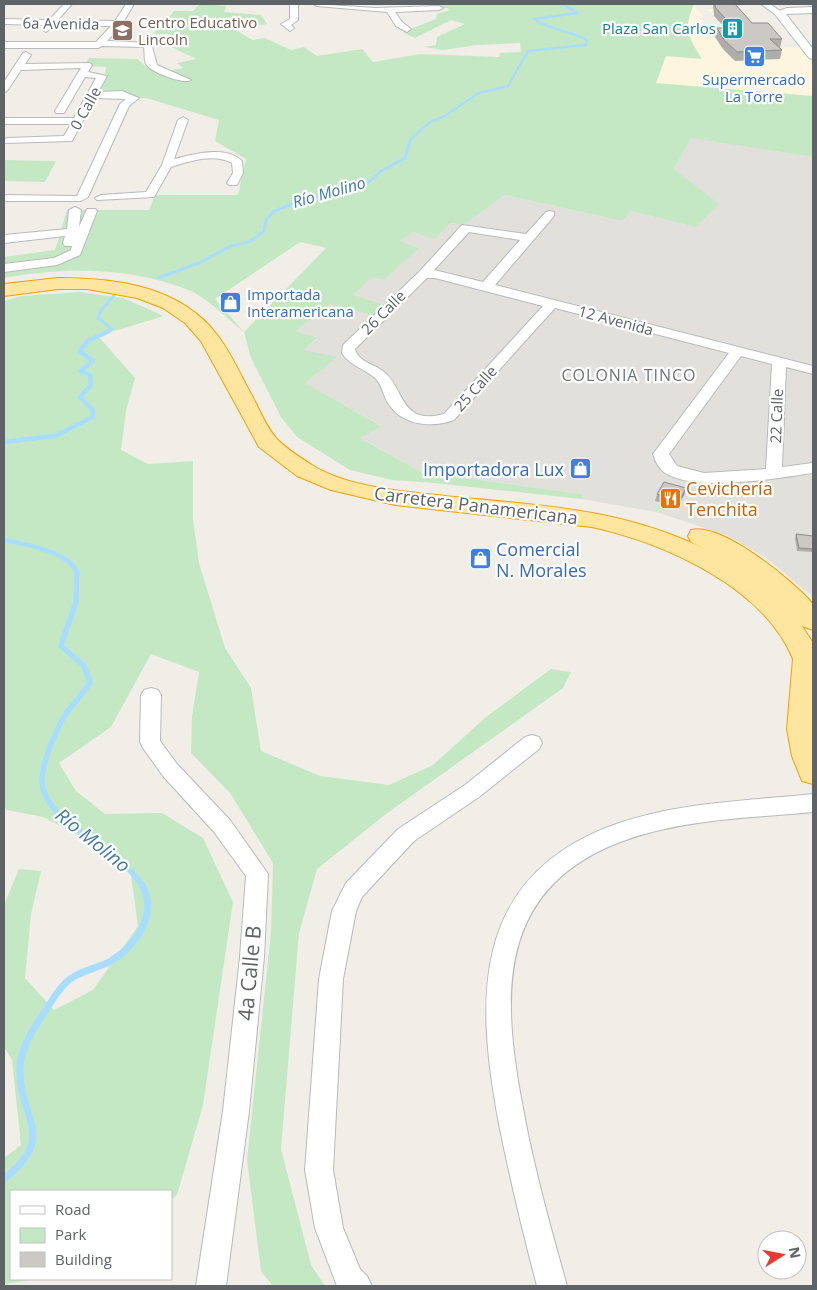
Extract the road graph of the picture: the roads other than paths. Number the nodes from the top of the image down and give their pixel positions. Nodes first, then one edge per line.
1 (68, 4) edge
2 (130, 4) edge
3 (294, 4) edge
4 (317, 4) edge
5 (765, 4) edge
6 (336, 5) edge
7 (439, 8) dead end
8 (390, 10) junction
9 (813, 10) edge
10 (779, 13) junction
11 (4, 22) edge
12 (51, 23) junction
13 (118, 24) junction
14 (290, 28) dead end
15 (407, 29) dead end
16 (98, 44) junction
17 (4, 45) edge
18 (33, 45) junction
19 (813, 56) edge
20 (21, 67) junction
21 (82, 69) junction
22 (186, 80) dead end
23 (4, 89) edge
24 (92, 95) junction
25 (60, 111) dead end
26 (183, 120) dead end
27 (4, 121) edge
28 (78, 121) junction
29 (8, 140) dead end
30 (167, 165) junction
31 (233, 183) dead end
32 (4, 198) edge
33 (101, 198) junction
34 (36, 199) junction
35 (78, 202) junction
36 (4, 204) edge
37 (90, 210) junction
38 (550, 214) dead end
39 (79, 231) junction
40 (529, 238) junction
41 (4, 239) edge
42 (4, 264) edge
43 (4, 268) edge
44 (422, 276) junction
45 (4, 283) edge
46 (487, 286) junction
47 (4, 290) edge
48 (553, 303) junction
49 (348, 348) joint
50 (737, 350) junction
51 (778, 360) junction
52 (813, 370) edge
53 (813, 468) edge
54 (774, 473) junction
55 (813, 621) edge
56 (810, 667) edge
57 (151, 695) dead end
58 (532, 743) dead end
59 (813, 772) edge
60 (813, 803) edge
61 (211, 1286) edge
62 (357, 1286) edge
63 (552, 1286) edge

1 - 12 street
2 - 13 street
3 - 14 street
4 - 6 street
5 - 10 street
6 - 8 street
7 - 8 street
8 - 15 street
9 - 10 street
10 - 19 street
11 - 12 street, 6a Avenida
12 - 13 street, 6a Avenida
12 - 18 street
13 - 16 street
16 - 18 street
16 - 22 street
17 - 18 street
18 - 20 street
20 - 21 street
20 - 23 street
21 - 24 street, 0 Calle
21 - 25 street
24 - 28 street, 0 Calle
24 - 35 street
26 - 30 street
27 - 28 street
28 - 29 street, 0 Calle
30 - 31 street
30 - 33 street
32 - 34 street
33 - 35 street
33 - 37 street
34 - 35 street
34 - 36 street
35 - 37 street
35 - 39 street
37 - 39 street
38 - 40 street
39 - 41 street
39 - 42 street
39 - 43 street
40 - 44 street, 26 Calle
40 - 46 street
44 - 46 street, 12 Avenida
44 - 49 street, 26 Calle
45 - 55 highway, Carretera Panamericana
46 - 48 street, 12 Avenida
47 - 56 highway, Carretera Panamericana
48 - 49 street, 25 Calle
48 - 50 street, 12 Avenida
50 - 51 street, 12 Avenida
50 - 54 street
51 - 52 street, 12 Avenida
51 - 54 street, 22 Calle
53 - 54 street
56 - 59 highway
57 - 61 street, 4a Calle B
58 - 62 street
60 - 63 street

